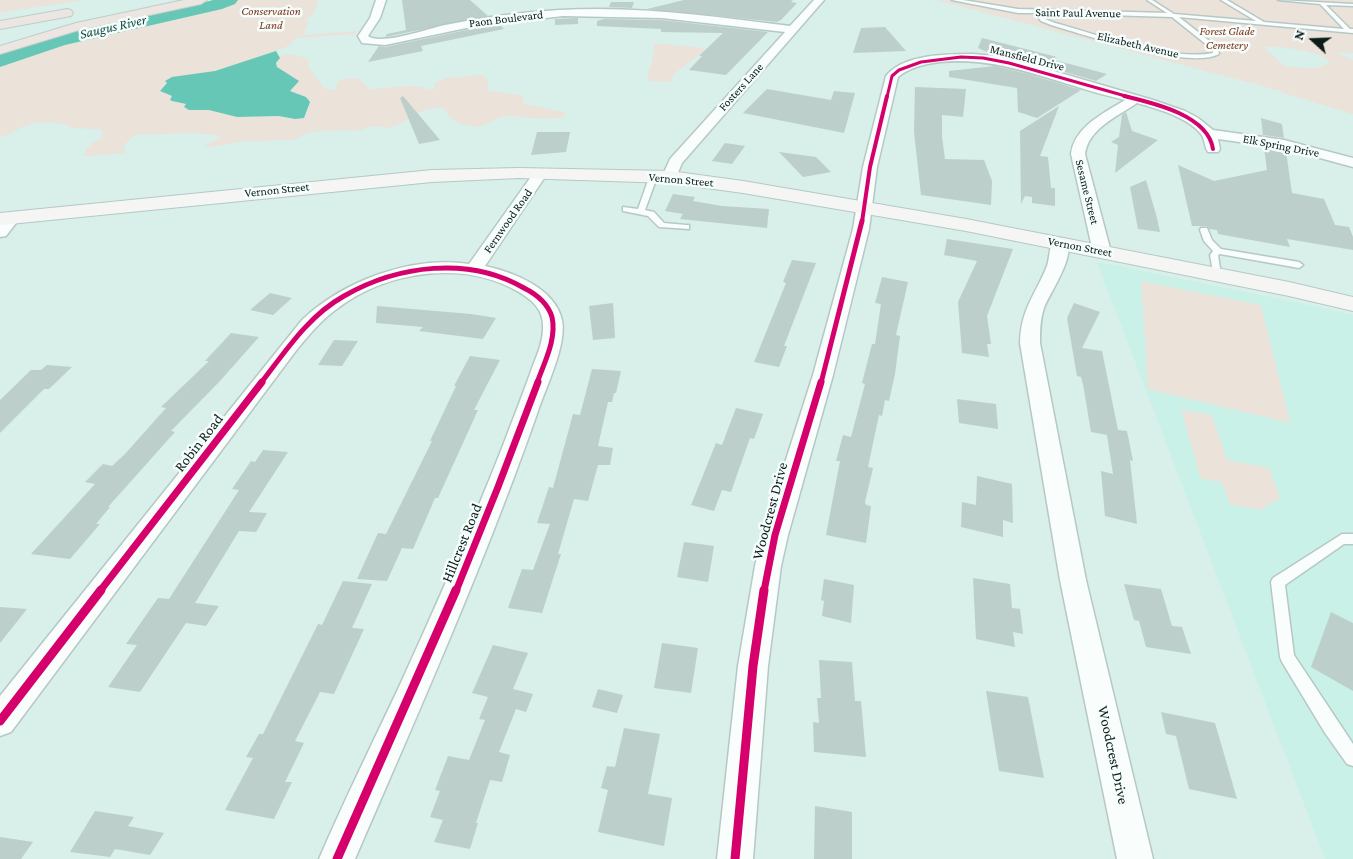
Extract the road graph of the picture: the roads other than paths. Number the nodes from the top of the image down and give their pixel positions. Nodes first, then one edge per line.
1 (174, 0) edge
2 (202, 0) edge
3 (381, 0) edge
4 (819, 0) edge
5 (954, 0) edge
6 (1149, 0) edge
7 (1223, 0) edge
8 (1283, 0) edge
9 (1322, 3) junction
10 (663, 4) dead end
11 (517, 6) dead end
12 (1353, 6) edge
13 (81, 9) dead end
14 (1036, 12) junction
15 (531, 15) junction
16 (1173, 15) junction
17 (694, 16) junction
18 (0, 24) edge
19 (1265, 24) junction
20 (794, 30) junction
21 (1351, 31) edge
22 (0, 34) edge
23 (0, 50) edge
24 (1134, 100) junction
25 (1209, 134) junction
26 (1213, 149) dead end
27 (1353, 164) edge
28 (540, 174) junction
29 (661, 177) junction
30 (866, 208) junction
31 (626, 209) dead end
32 (641, 211) junction
33 (4, 223) edge
34 (686, 228) dead end
35 (1204, 230) dead end
36 (1060, 243) junction
37 (1102, 252) junction
38 (1218, 252) junction
39 (1299, 265) dead end
40 (475, 268) junction
41 (1217, 275) junction
42 (1353, 304) edge
43 (1353, 539) edge
44 (0, 721) edge
45 (1353, 758) edge
46 (336, 859) edge
47 (735, 859) edge
48 (1135, 859) edge

1 - 22 highway
2 - 23 highway
3 - 15 street, Paon Boulevard
4 - 20 street, Fosters Lane
5 - 14 lane, Saint Paul Avenue
6 - 16 lane
7 - 19 lane
8 - 9 lane
9 - 12 lane
9 - 21 lane
10 - 17 street, Paon Boulevard
11 - 15 street
13 - 18 highway
14 - 16 lane, Saint Paul Avenue
14 - 16 lane, Elizabeth Avenue
15 - 17 street, Paon Boulevard
16 - 19 lane, Saint Paul Avenue
17 - 20 street, Paon Boulevard
19 - 21 lane, Saint Paul Avenue
20 - 29 street, Fosters Lane
24 - 25 street, Mansfield Drive
24 - 30 street, Mansfield Drive
24 - 37 street, Sesame Street
25 - 26 street
25 - 27 street, Elk Spring Drive
28 - 29 main road, Vernon Street
28 - 33 main road, Vernon Street
28 - 40 street, Fernwood Road
29 - 30 main road, Vernon Street
29 - 32 lane
30 - 36 main road, Vernon Street
30 - 47 street, Woodcrest Drive
31 - 32 lane
32 - 34 lane
35 - 38 lane
36 - 37 main road, Vernon Street
36 - 48 street, Woodcrest Drive
37 - 41 main road, Vernon Street
38 - 39 lane
38 - 41 lane
40 - 44 street, Robin Road
40 - 46 street, Hillcrest Road
41 - 42 main road, Vernon Street
43 - 45 lane

